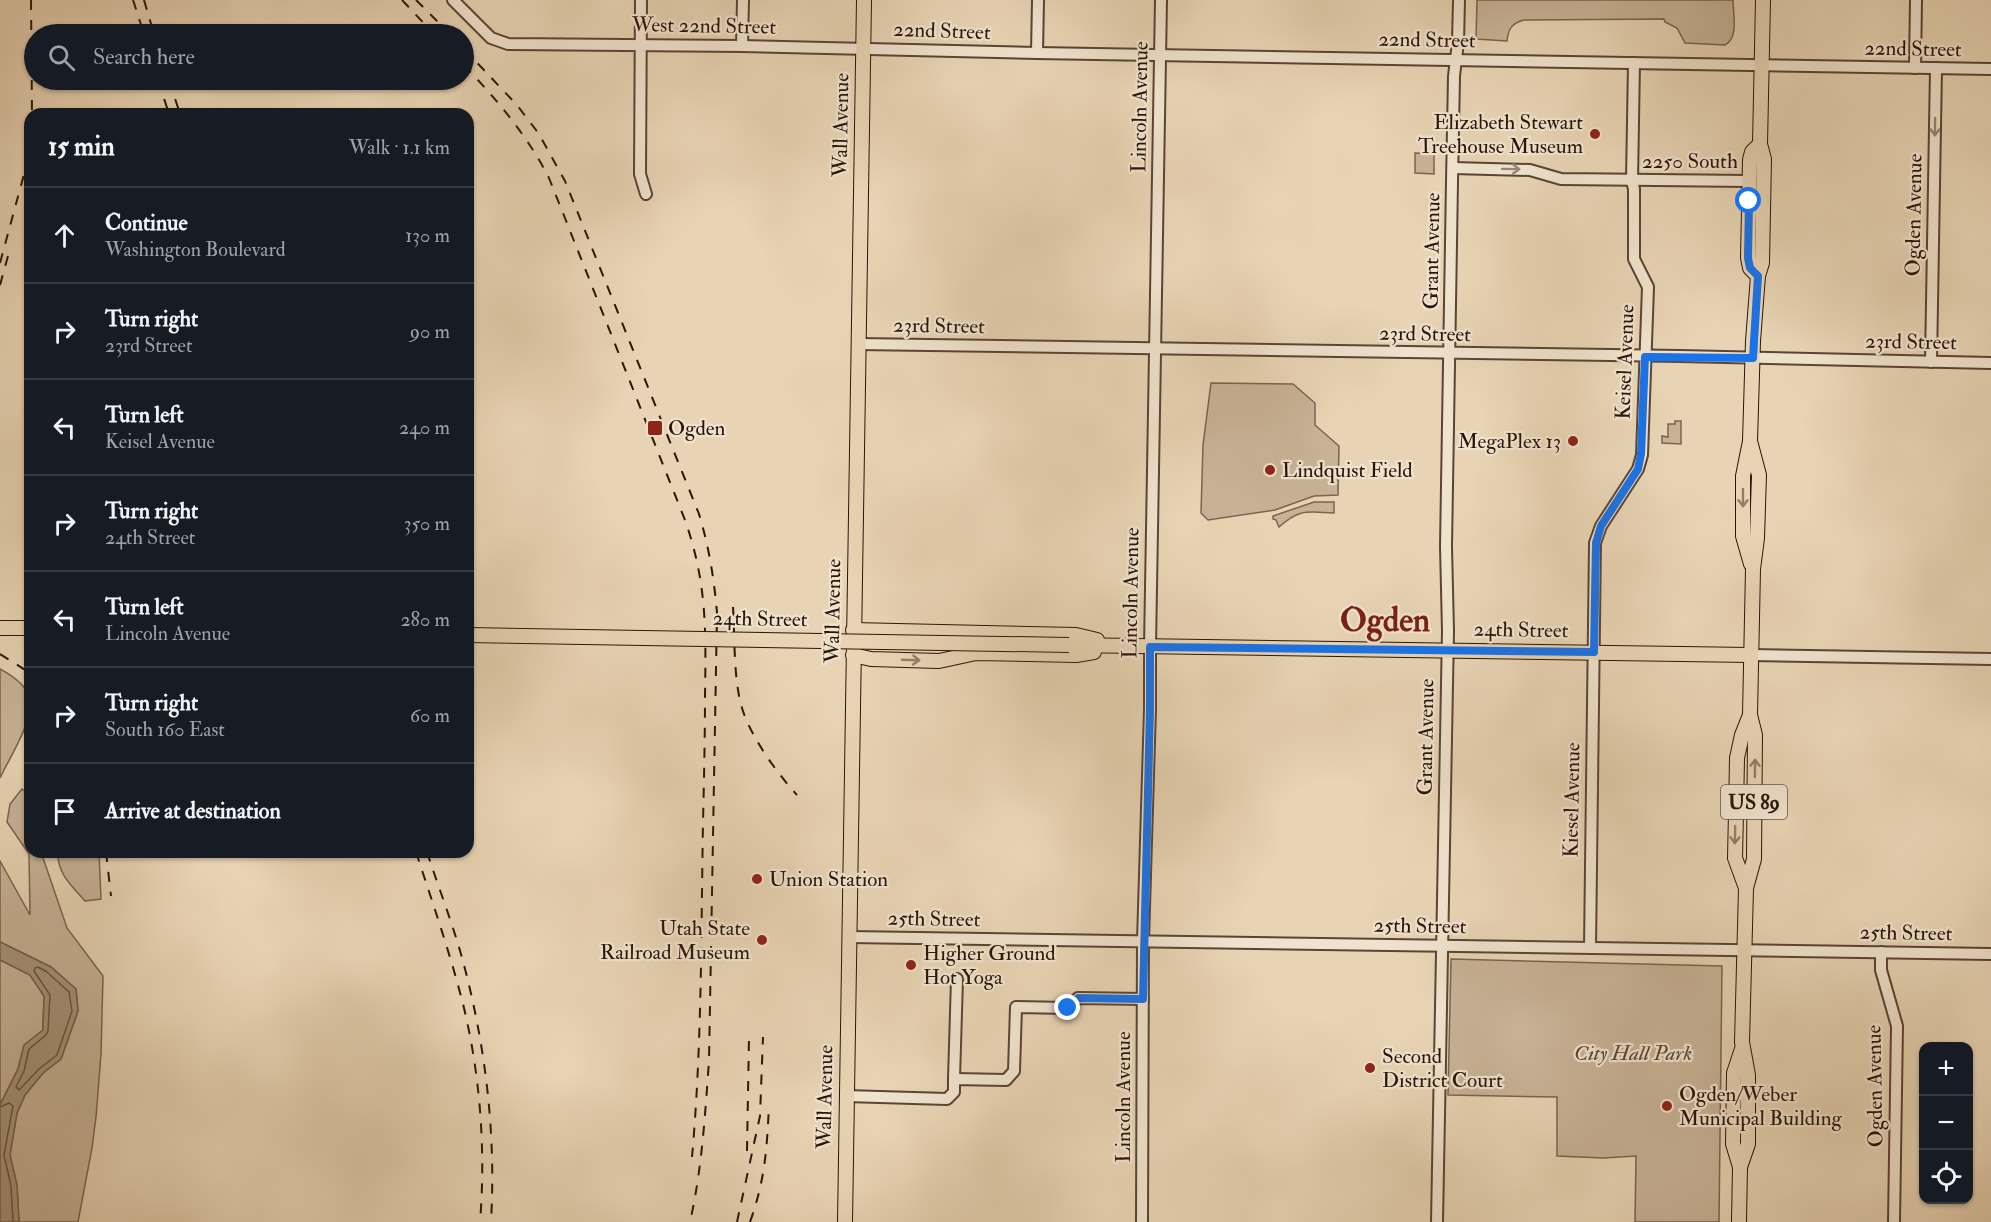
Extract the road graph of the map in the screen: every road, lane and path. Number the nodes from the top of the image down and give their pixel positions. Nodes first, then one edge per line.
1 (453, 0) edge
2 (641, 0) edge
3 (743, 0) edge
4 (864, 0) edge
5 (1038, 0) edge
6 (1161, 0) edge
7 (1459, 0) edge
8 (1762, 0) edge
9 (1916, 0) edge
10 (640, 45) junction
11 (742, 46) junction
12 (863, 48) junction
13 (1037, 53) junction
14 (1160, 55) junction
15 (1456, 60) junction
16 (1634, 63) junction
17 (1762, 66) junction
18 (1915, 68) junction
19 (1936, 68) junction
20 (1991, 69) edge
21 (1760, 144) junction
22 (1453, 168) junction
23 (1632, 181) junction
24 (1749, 181) junction
25 (646, 194) dead end
26 (1758, 276) junction
27 (858, 344) junction
28 (1156, 349) junction
29 (1450, 354) junction
30 (1645, 357) junction
31 (1753, 358) junction
32 (1931, 362) junction
33 (1991, 363) edge
34 (0, 628) edge
35 (24, 628) edge
36 (853, 630) junction
37 (474, 635) edge
38 (1123, 647) junction
39 (1150, 647) junction
40 (1447, 650) junction
41 (1594, 652) junction
42 (853, 655) junction
43 (1751, 655) junction
44 (1991, 659) edge
45 (849, 937) junction
46 (1143, 941) junction
47 (1441, 946) junction
48 (1590, 948) junction
49 (1743, 951) junction
50 (1881, 952) junction
51 (1991, 954) edge
52 (957, 979) dead end
53 (1143, 999) junction
54 (954, 1079) junction
55 (846, 1096) junction
56 (845, 1222) edge
57 (1142, 1222) edge
58 (1437, 1222) edge
59 (1739, 1222) edge
60 (1894, 1222) edge

1 - 10 street, West 22nd Street
2 - 10 street
3 - 11 street
4 - 12 main road, Wall Avenue
5 - 13 street
6 - 14 street, Lincoln Avenue
7 - 15 street, Grant Avenue
8 - 17 main road, US 89
9 - 18 street
10 - 11 street, West 22nd Street
10 - 25 street
11 - 12 street, West 22nd Street
12 - 13 street, 22nd Street
12 - 27 main road, Wall Avenue
13 - 14 street, 22nd Street
14 - 15 street, 22nd Street
14 - 28 street, Lincoln Avenue
15 - 16 street, 22nd Street
15 - 22 street, Grant Avenue
16 - 17 street, 22nd Street
16 - 23 street, Keisel Avenue
17 - 18 street, 22nd Street
17 - 21 main road, US 89
18 - 19 street, 22nd Street
19 - 20 street, 22nd Street
19 -> 32 street, Ogden Avenue
21 - 24 main road, US 89
21 - 26 main road, US 89
22 -> 23 street, 2250 South
22 - 29 street, Grant Avenue
23 - 24 street, 2250 South
23 - 30 street, Keisel Avenue
24 - 26 main road, US 89
26 - 31 main road, US 89
27 - 28 street, 23rd Street
27 - 36 main road, Wall Avenue
28 - 29 street, 23rd Street
28 - 39 street, Lincoln Avenue
29 - 30 street, 23rd Street
29 - 40 street, Grant Avenue
30 - 31 street, 23rd Street
30 - 41 street, Keisel Avenue
31 - 32 street, 23rd Street
31 - 43 main road, US 89
32 - 33 street, 23rd Street
34 - 35 main road
36 - 38 main road, 24th Street
36 - 42 main road, Wall Avenue
37 - 38 main road, 24th Street, bridge
38 - 39 main road, 24th Street
42 -> 38 main road, 24th Street
39 - 40 main road, 24th Street
39 - 46 street, Lincoln Avenue
40 - 41 main road, 24th Street
40 - 47 street, Grant Avenue
41 - 43 main road, 24th Street
41 - 48 street, Kiesel Avenue
42 - 45 main road, Wall Avenue
43 - 44 street, 24th Street
43 - 49 main road, US 89
45 - 46 street, 25th Street
45 - 55 main road, Wall Avenue
46 - 47 street, 25th Street
46 - 53 street, Lincoln Avenue
47 - 48 street, 25th Street
47 - 58 street, Grant Avenue
48 - 49 street, 25th Street
49 - 50 street, 25th Street
49 - 59 main road, US 89
50 - 51 street, 25th Street
50 - 60 street, Ogden Avenue
52 - 54 street
53 - 54 street
53 - 57 street, Lincoln Avenue
54 - 55 street
55 - 56 main road, Wall Avenue

